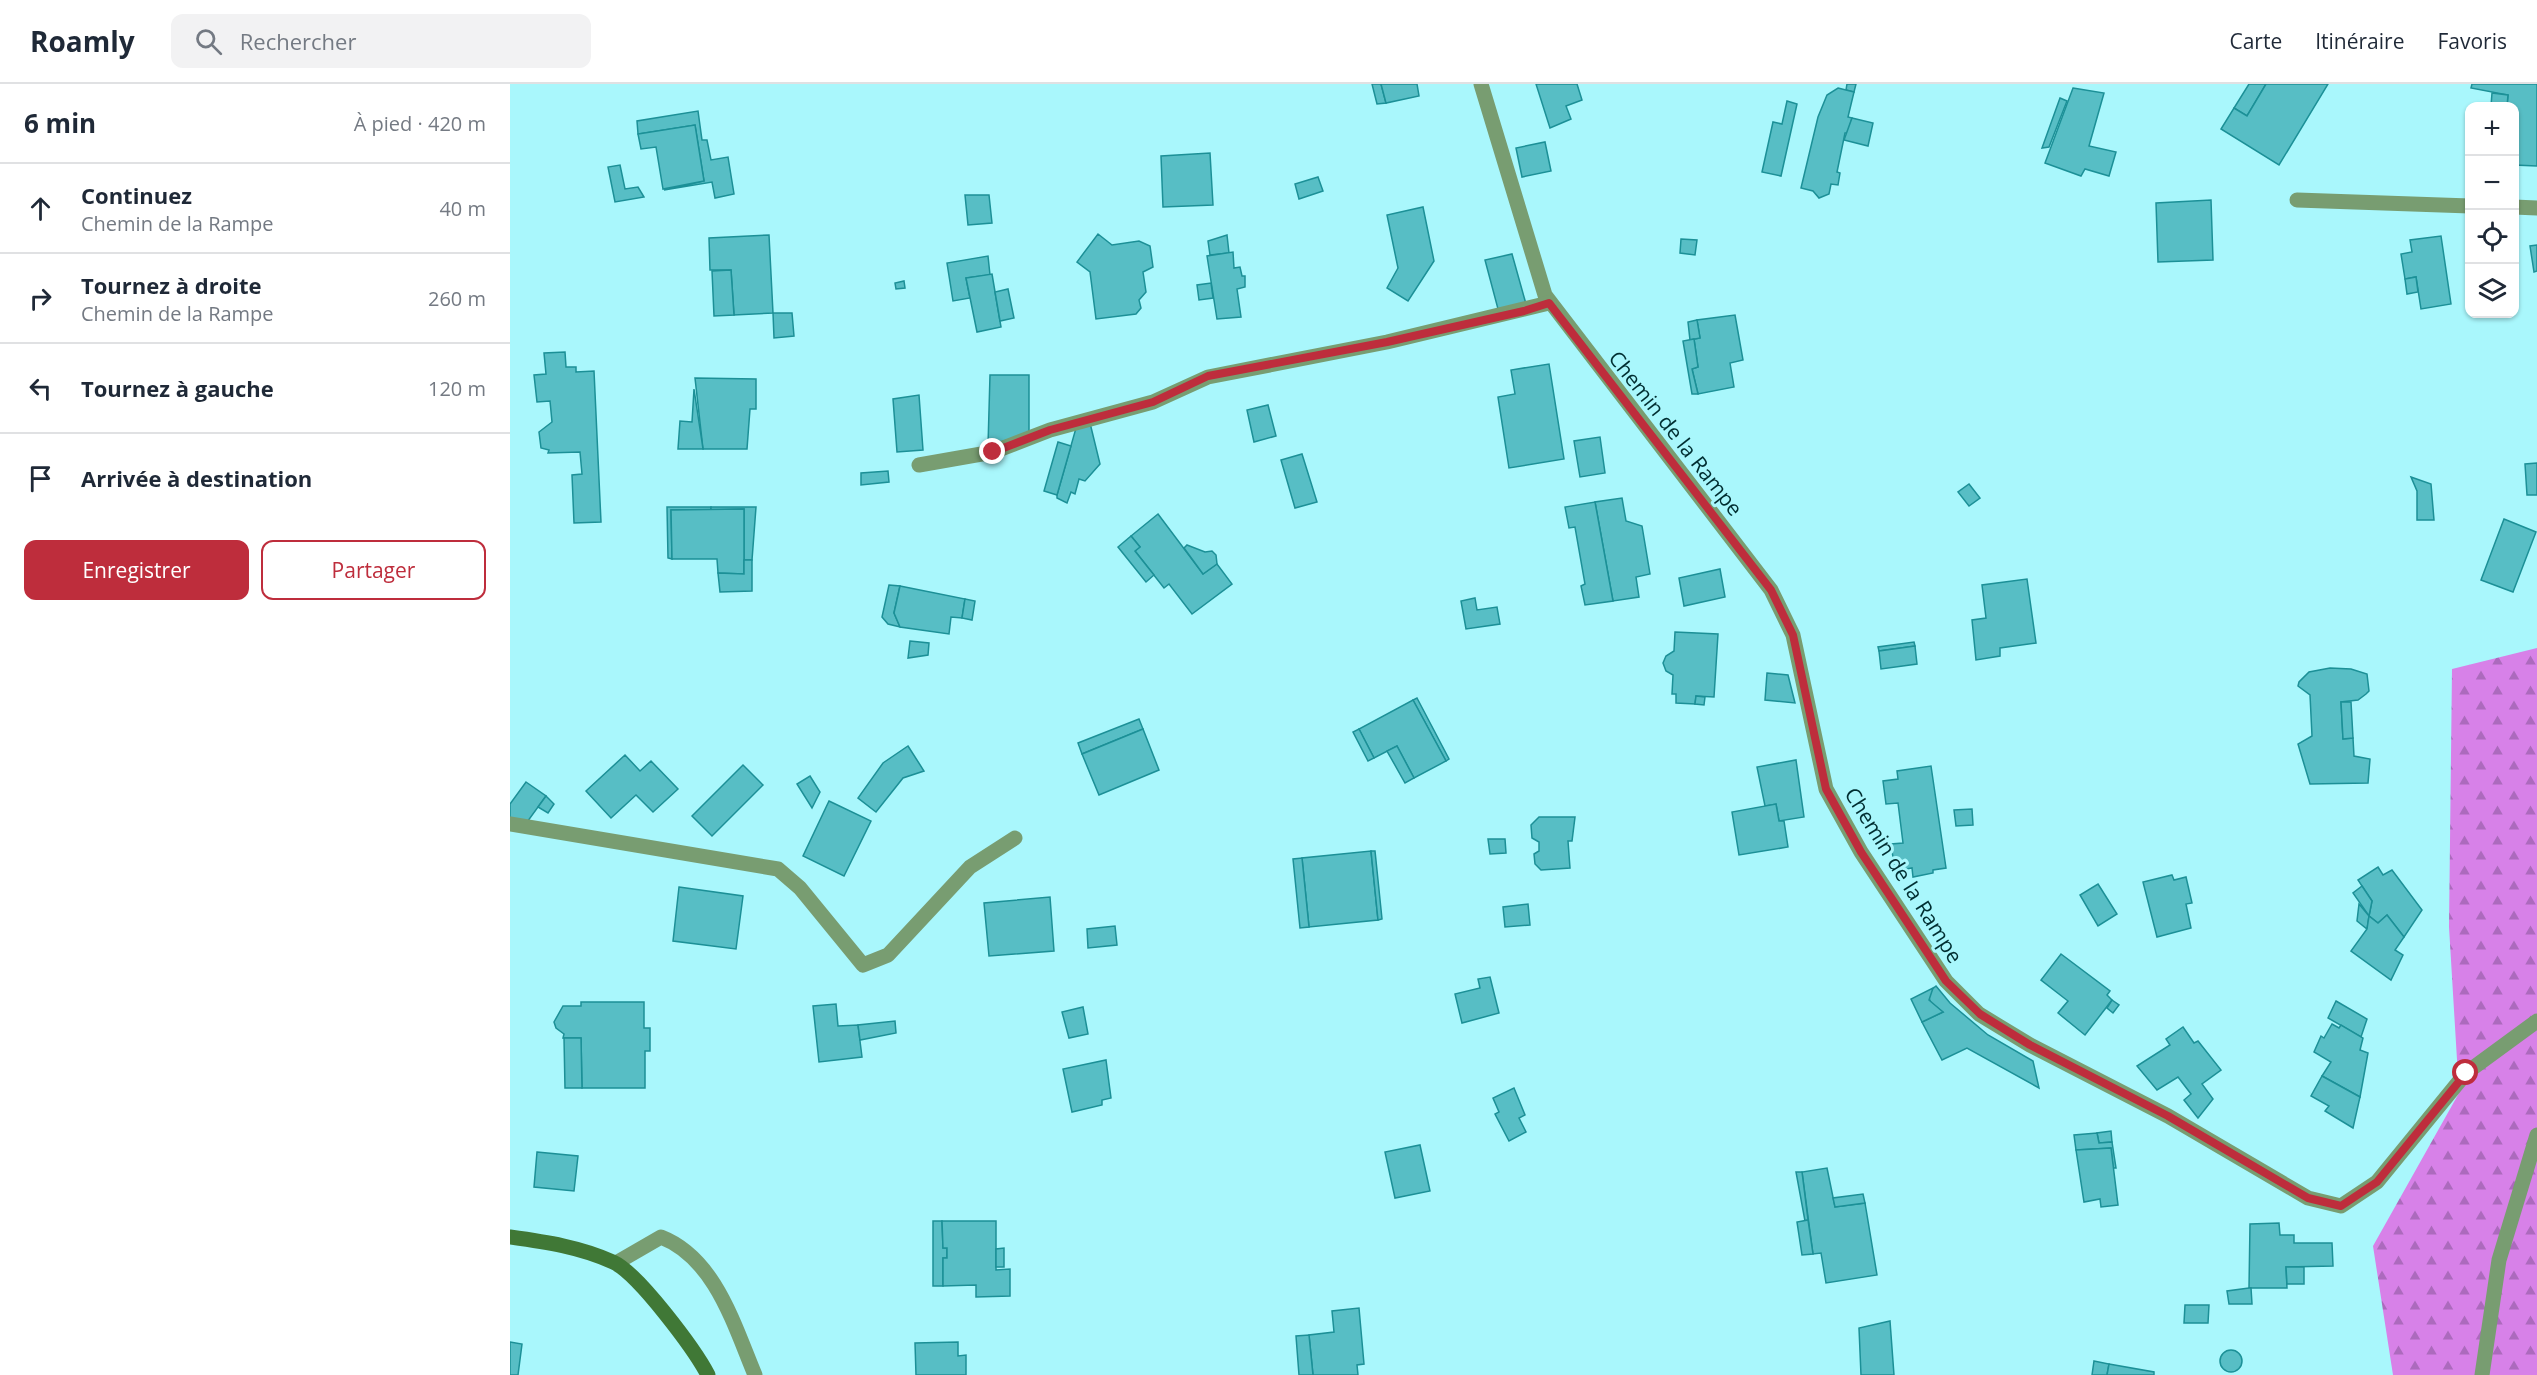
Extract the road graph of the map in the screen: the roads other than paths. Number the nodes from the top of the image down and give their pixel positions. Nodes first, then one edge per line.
1 (1481, 84) edge
2 (2296, 200) dead end
3 (2465, 206) edge
4 (2519, 207) edge
5 (2537, 208) edge
6 (1549, 303) junction
7 (919, 465) dead end
8 (510, 824) edge
9 (1015, 838) dead end
10 (2537, 1021) edge
11 (2537, 1135) edge
12 (510, 1237) edge
13 (616, 1263) junction
14 (708, 1375) edge
15 (755, 1375) edge
16 (2482, 1375) edge

1 - 6 street, Chemin de la Rampe
2 - 3 street
4 - 5 street
6 - 7 street
6 - 10 street, Chemin de la Rampe
8 - 9 street
11 - 16 street
12 - 13 main road
13 - 14 main road
13 - 15 street

